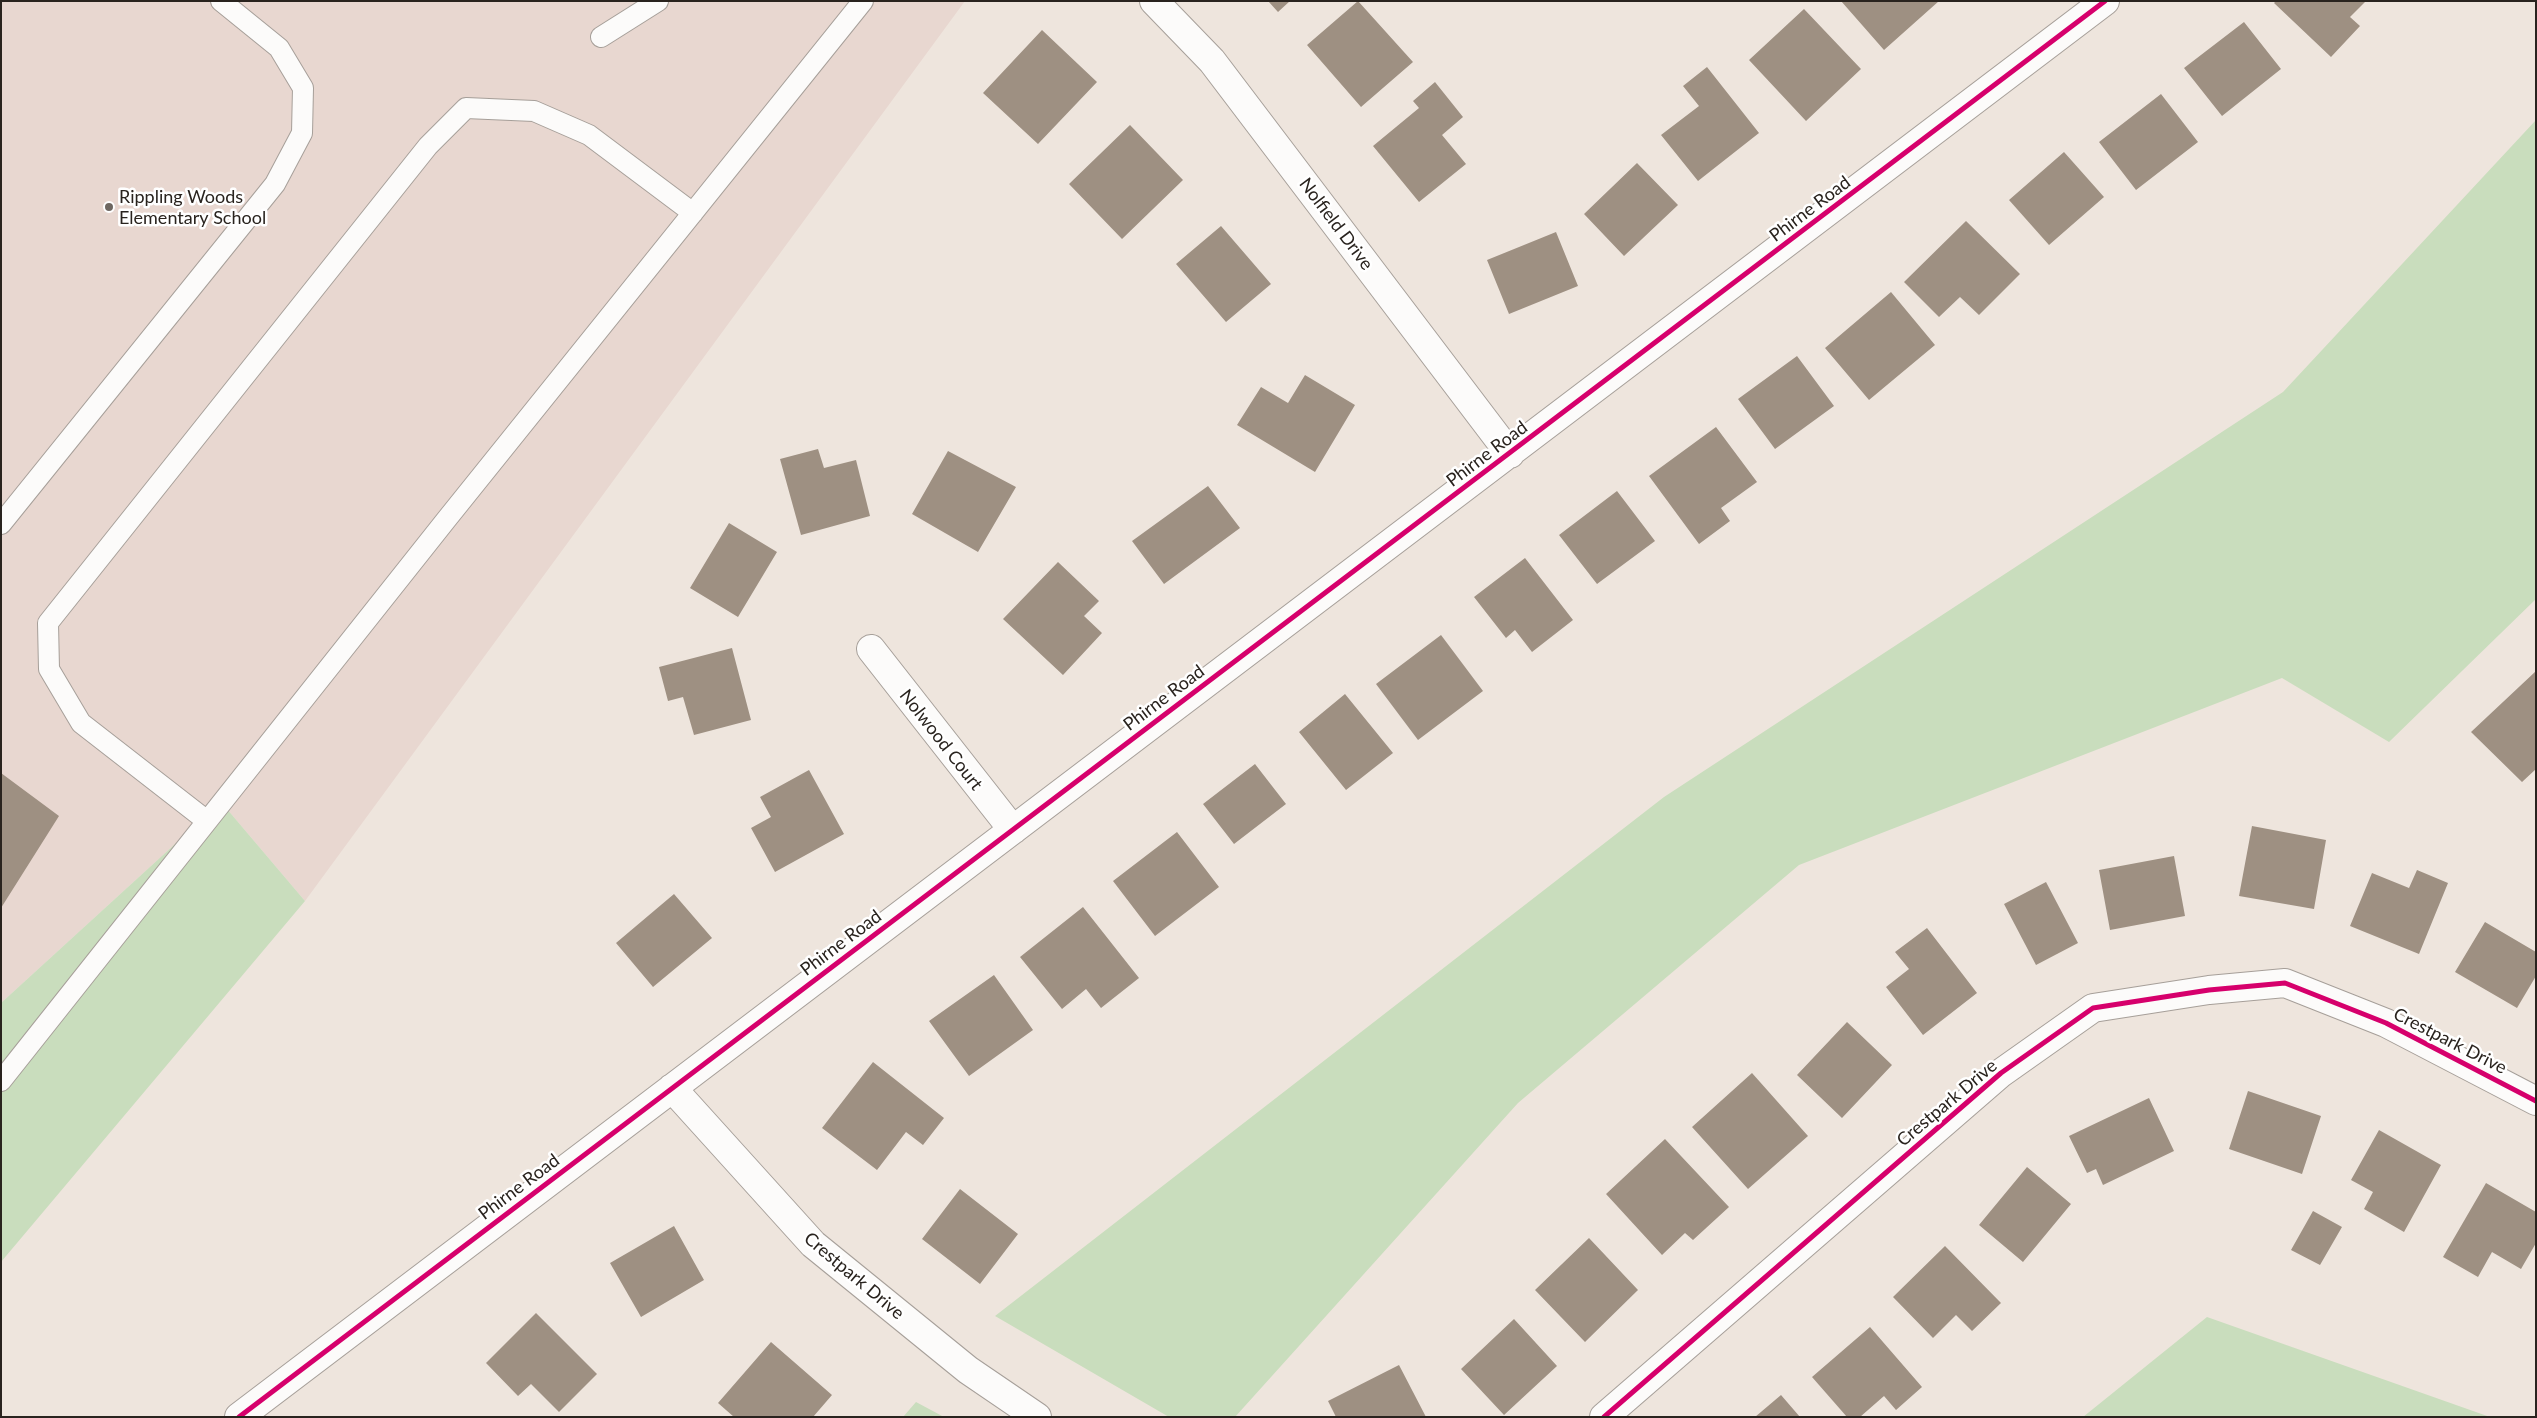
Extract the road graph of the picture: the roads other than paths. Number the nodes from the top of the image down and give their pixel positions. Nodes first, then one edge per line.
1 (221, 1) edge
2 (658, 1) edge
3 (863, 1) edge
4 (1154, 1) edge
5 (2105, 1) edge
6 (601, 37) dead end
7 (693, 213) junction
8 (1510, 454) junction
9 (1, 524) edge
10 (870, 649) dead end
11 (207, 821) junction
12 (1013, 830) junction
13 (1, 1081) edge
14 (672, 1088) junction
15 (2536, 1101) edge
16 (239, 1417) edge
17 (1037, 1417) edge
18 (1604, 1417) edge

1 - 9 lane
2 - 6 lane
3 - 7 lane
4 - 8 street, Nolfield Drive
5 - 8 street, Phirne Road
7 - 11 lane
7 - 11 lane
8 - 12 street, Phirne Road
10 - 12 street, Nolwood Court
11 - 13 lane
12 - 14 street, Phirne Road
14 - 16 street, Phirne Road
14 - 17 street, Crestpark Drive
15 - 18 street, Crestpark Drive

